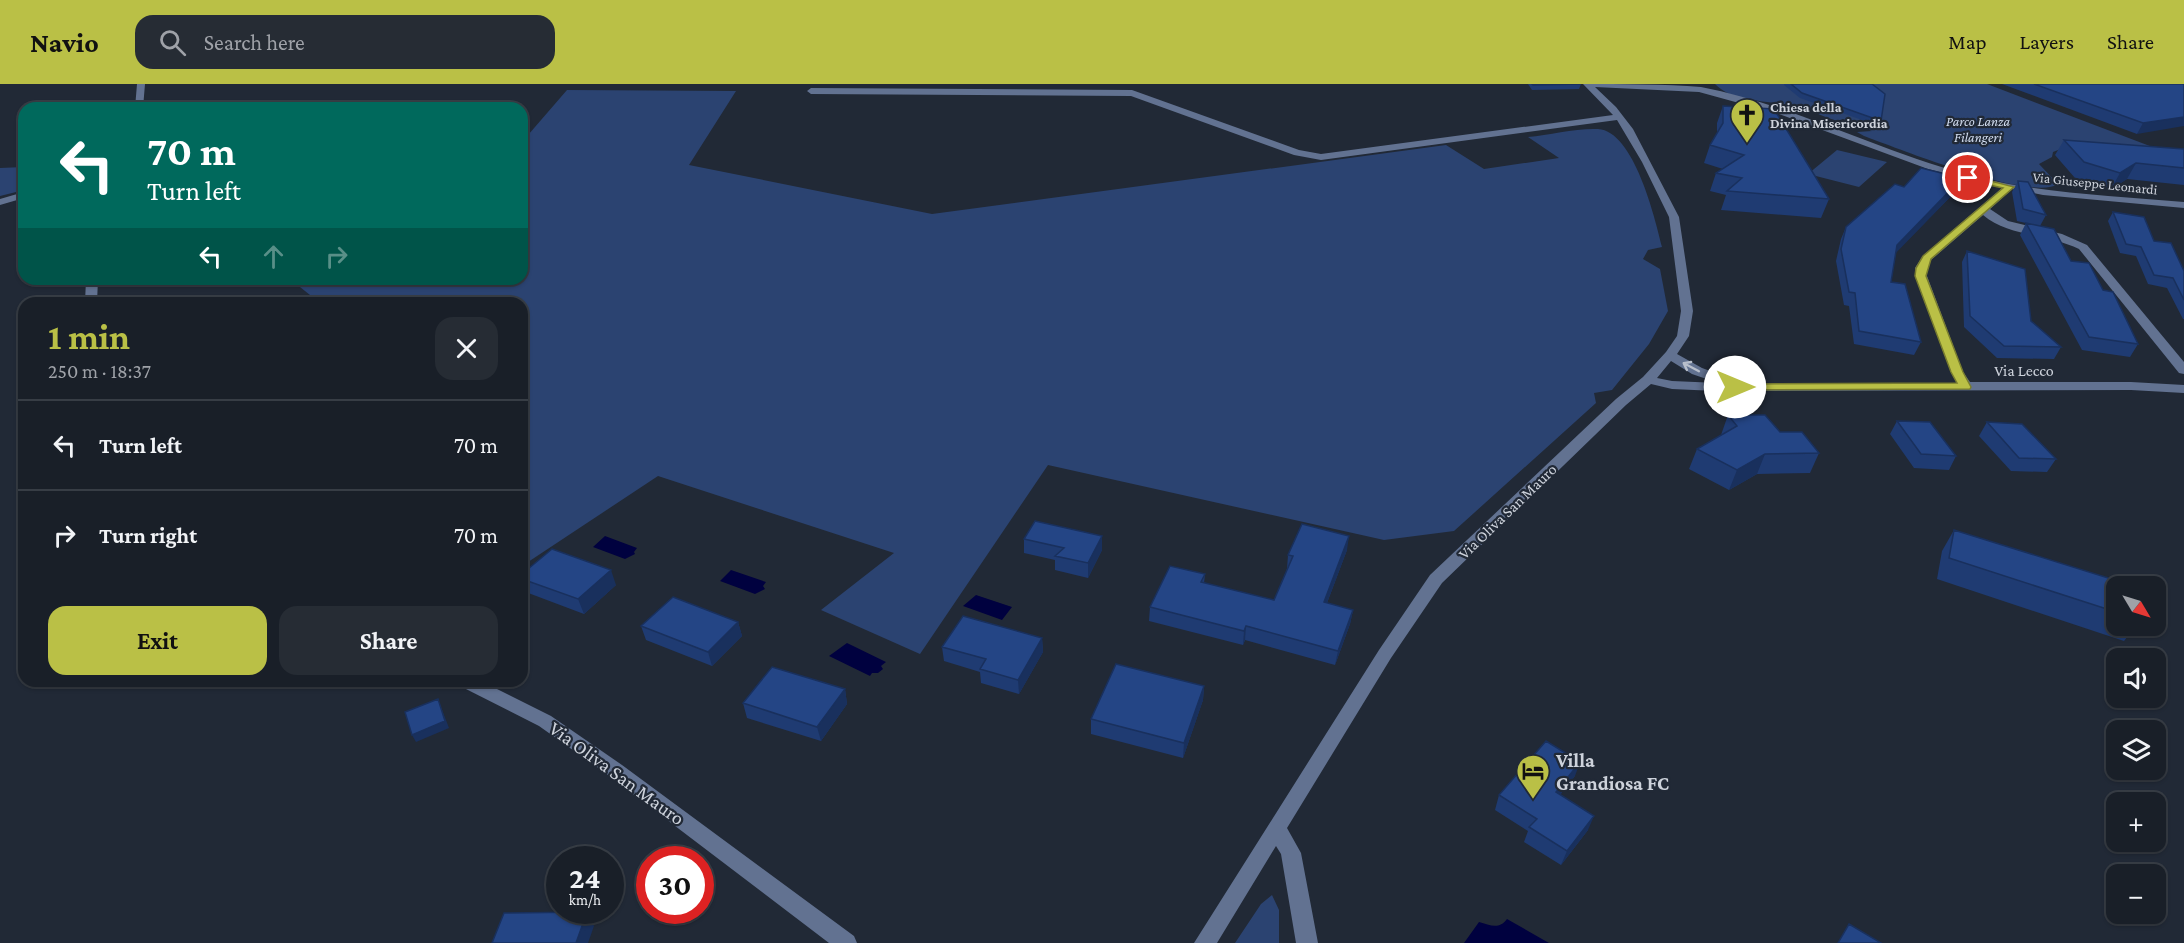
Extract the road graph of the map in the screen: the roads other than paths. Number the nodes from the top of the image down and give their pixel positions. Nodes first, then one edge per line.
1 (141, 84) edge
2 (1588, 84) edge
3 (1699, 86) edge
4 (811, 91) dead end
5 (140, 102) edge
6 (1619, 117) junction
7 (2009, 187) junction
8 (18, 197) edge
9 (0, 202) edge
10 (2184, 205) edge
11 (1982, 208) junction
12 (2016, 227) junction
13 (1961, 228) junction
14 (1670, 355) junction
15 (2184, 370) edge
16 (1648, 380) junction
17 (1754, 387) junction
18 (1965, 387) junction
19 (2184, 388) edge
20 (479, 687) edge
21 (1277, 830) junction
22 (846, 943) edge
23 (1205, 943) edge
24 (1307, 943) edge

1 - 5 street
2 - 3 street, Via Giuseppe Leonardi
2 - 6 street, Via Oliva San Mauro
3 - 7 street, Via Giuseppe Leonardi
4 - 6 street
6 - 14 street, Via Oliva San Mauro
7 - 10 street, Via Giuseppe Leonardi
7 - 11 street
8 - 9 street
11 - 12 street
11 - 13 street
12 - 13 street
12 - 15 street
13 - 18 street
14 - 16 street, Via Oliva San Mauro
17 -> 14 street
16 - 17 street, Via Lecco
16 - 21 street, Via Oliva San Mauro
17 - 18 street, Via Lecco
18 - 19 street, Via Lecco
20 - 22 street, Via Oliva San Mauro
21 - 23 street, Via Oliva San Mauro
21 - 24 street

